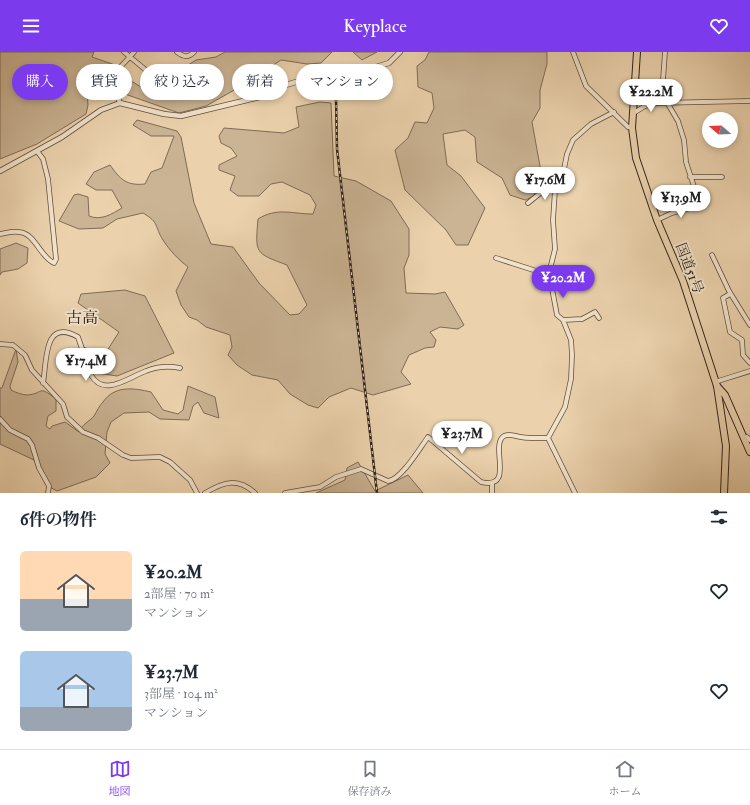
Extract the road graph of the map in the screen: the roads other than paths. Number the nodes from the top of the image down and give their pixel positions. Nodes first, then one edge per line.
1 (124, 52) edge
2 (134, 52) edge
3 (177, 52) edge
4 (194, 52) edge
5 (400, 52) edge
6 (573, 52) edge
7 (637, 52) edge
8 (665, 52) edge
9 (130, 57) junction
10 (140, 65) edge
11 (750, 101) edge
12 (666, 102) junction
13 (120, 103) junction
14 (614, 112) junction
15 (632, 114) junction
16 (632, 128) junction
17 (36, 151) junction
18 (0, 172) edge
19 (722, 177) dead end
20 (690, 178) junction
21 (557, 184) junction
22 (528, 203) dead end
23 (657, 220) junction
24 (0, 234) edge
25 (712, 255) dead end
26 (496, 258) dead end
27 (549, 274) junction
28 (730, 294) junction
29 (599, 318) dead end
30 (563, 320) junction
31 (750, 325) edge
32 (0, 344) edge
33 (750, 363) edge
34 (180, 368) dead end
35 (750, 371) edge
36 (43, 383) junction
37 (716, 384) junction
38 (0, 418) edge
39 (548, 438) junction
40 (747, 439) edge
41 (750, 452) edge
42 (492, 483) junction
43 (48, 493) edge
44 (197, 493) edge
45 (205, 493) edge
46 (255, 493) edge
47 (285, 493) edge
48 (492, 493) edge
49 (575, 493) edge
50 (724, 493) edge

1 - 9 street
2 - 9 street
3 - 4 street
5 - 13 street
6 - 14 street
7 - 15 main road, 国道51号
8 - 12 street
9 - 10 street
9 - 13 street
11 - 12 street
12 - 15 street
12 - 20 street
13 - 17 street
14 - 16 street
14 - 21 street
15 - 16 main road, 国道51号
16 - 23 main road, 国道51号
17 - 18 street
17 - 24 street
19 - 20 street
20 - 23 street
21 - 22 street
21 - 27 street
23 - 37 main road, 国道51号
25 - 28 street
26 - 27 street
27 - 30 street
28 - 31 street
28 - 33 street
29 - 30 street
30 - 39 street
32 - 36 street
34 - 36 street
35 - 37 street
36 - 44 street
37 - 40 main road
37 - 50 main road, 国道51号
38 - 43 street
39 - 42 street
39 - 49 street
40 - 41 main road
42 - 47 street
42 - 48 street
45 - 46 street

